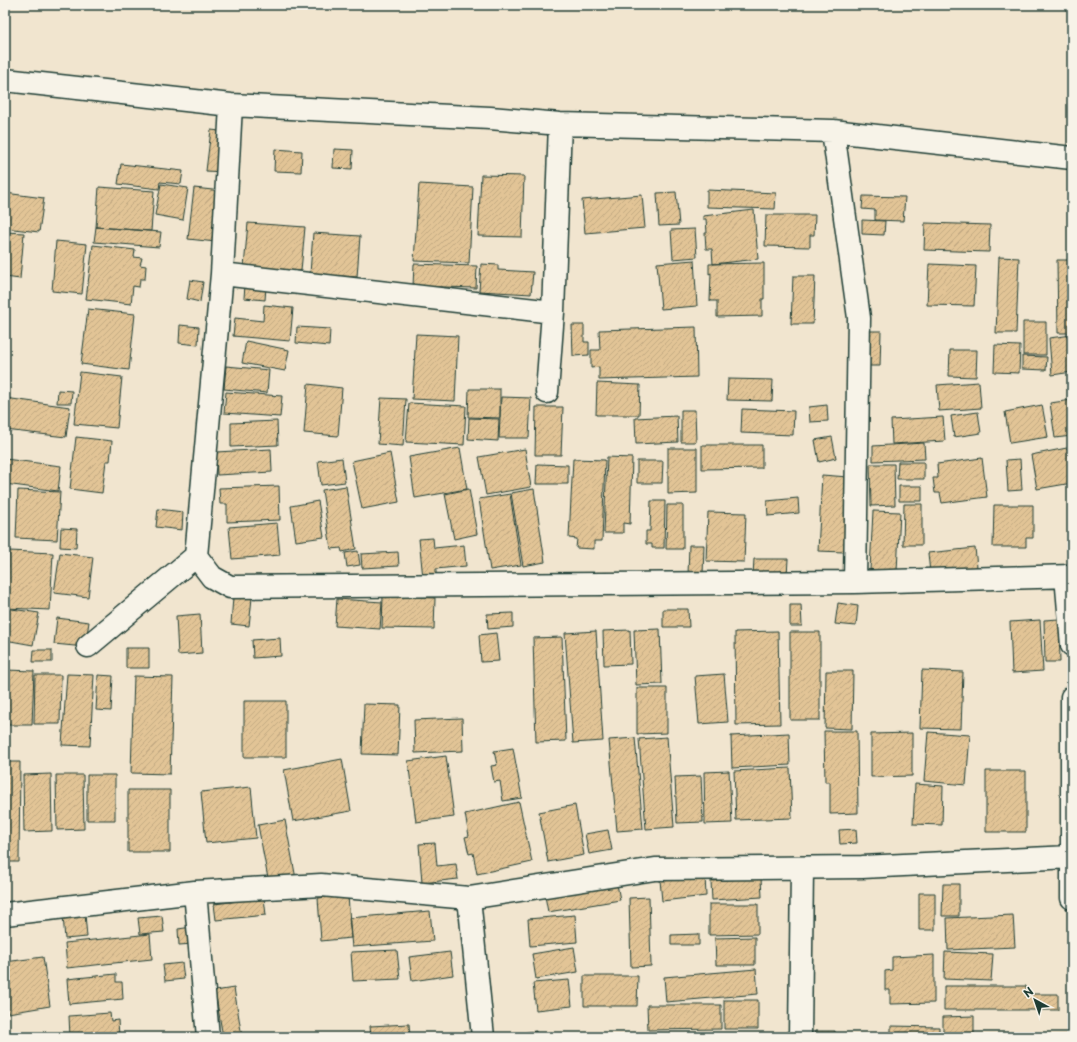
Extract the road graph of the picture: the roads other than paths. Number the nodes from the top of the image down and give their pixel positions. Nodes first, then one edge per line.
1 (5, 80) edge
2 (231, 105) junction
3 (560, 124) junction
4 (833, 131) junction
5 (1072, 158) edge
6 (222, 274) junction
7 (553, 312) junction
8 (547, 392) dead end
9 (196, 556) junction
10 (1069, 576) edge
11 (855, 582) junction
12 (1072, 645) edge
13 (88, 646) dead end
14 (1072, 697) edge
15 (1071, 857) junction
16 (802, 869) junction
17 (195, 892) junction
18 (468, 898) junction
19 (1072, 898) edge
20 (5, 914) edge
21 (208, 1037) edge
22 (483, 1037) edge
23 (800, 1037) edge

1 - 2 street
2 - 3 street
2 - 6 street
3 - 4 street
3 - 7 street
4 - 5 street
4 - 11 street
6 - 7 street
6 - 9 street
7 - 8 street
9 - 11 street
9 - 13 street
10 - 11 street
10 - 12 street
14 - 15 street
15 - 16 street
15 - 19 street
16 - 18 street
16 - 23 street
17 - 18 street
17 - 20 street
17 - 21 street
18 - 22 street

